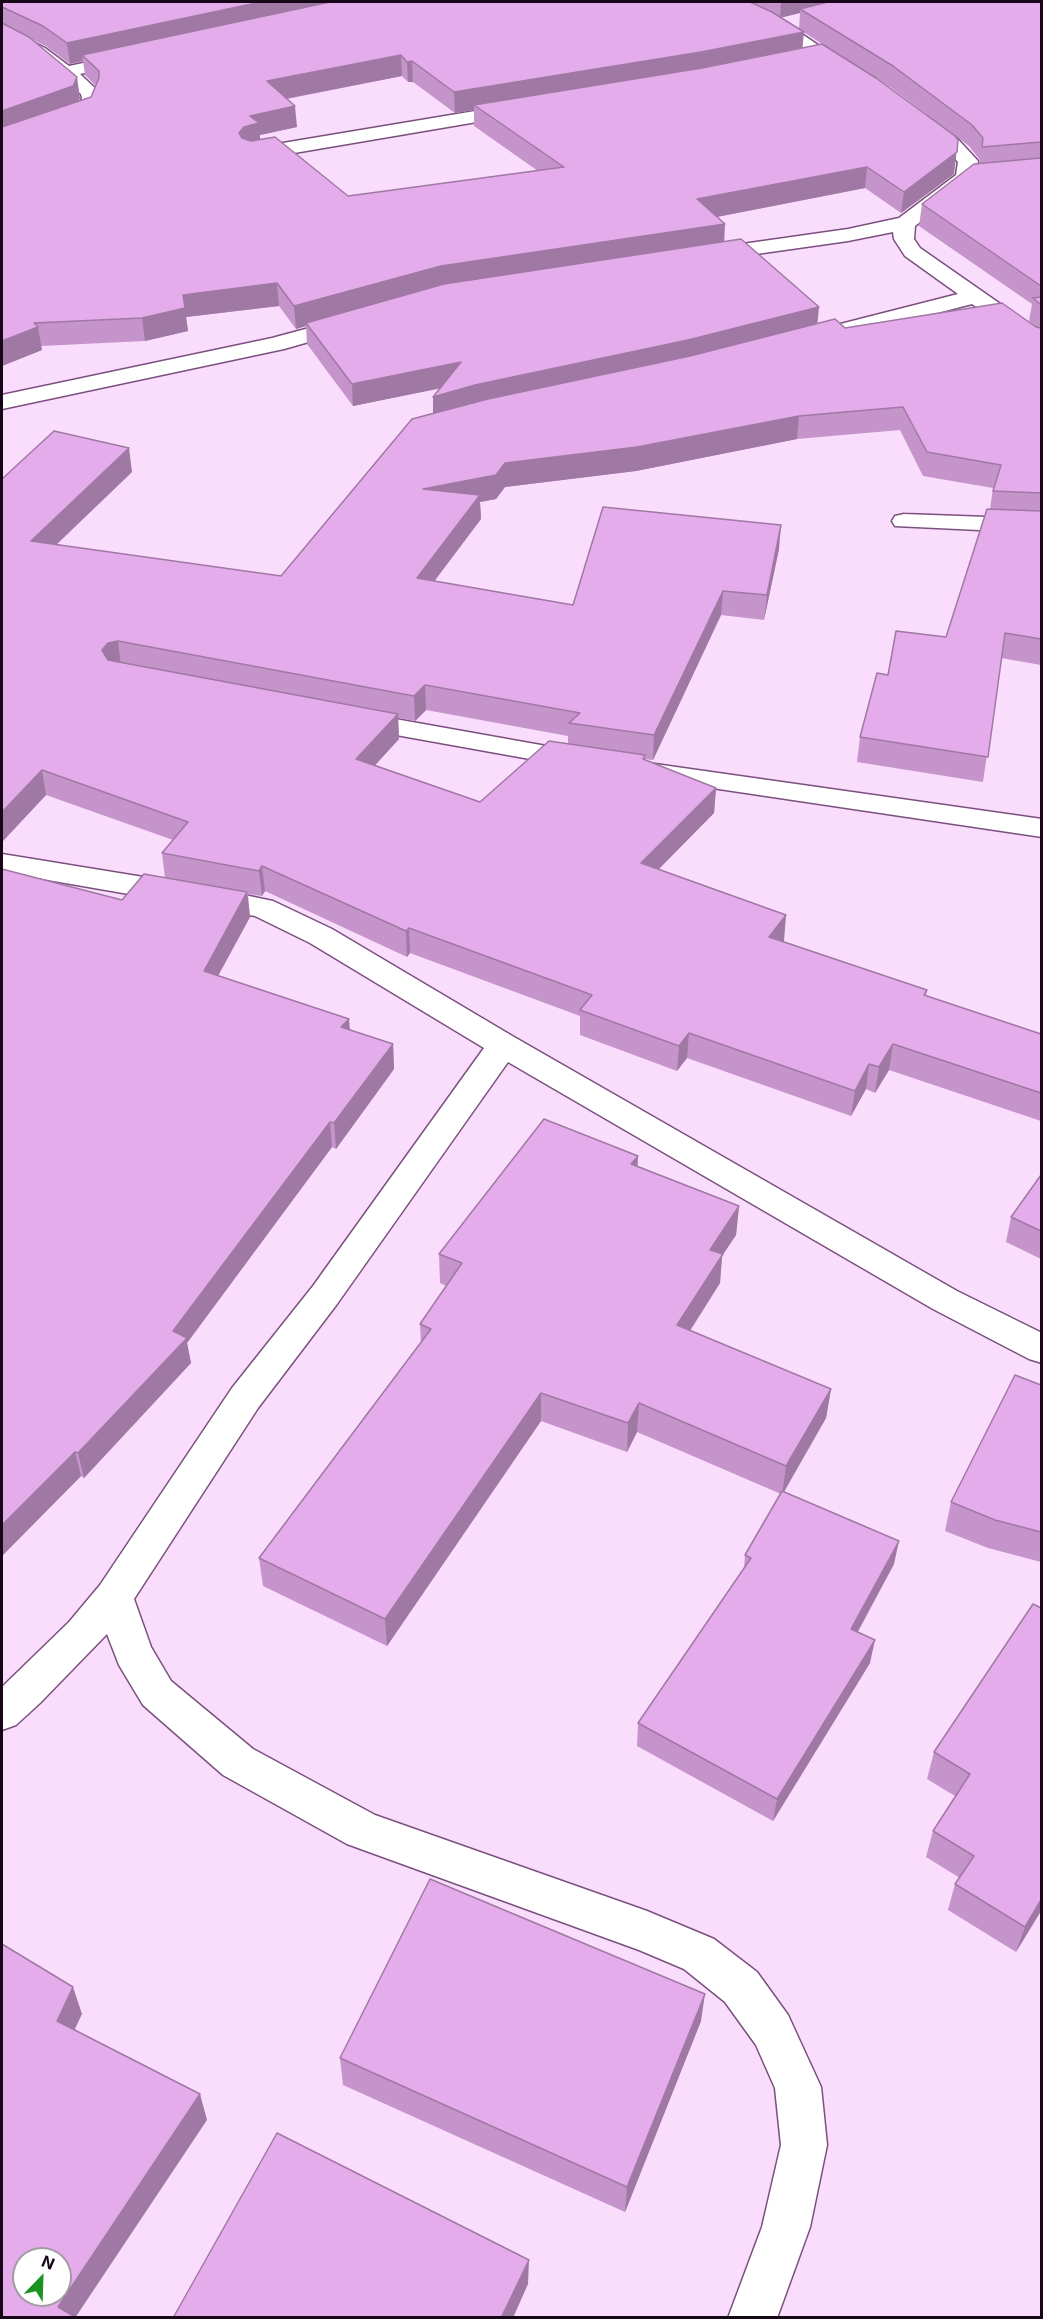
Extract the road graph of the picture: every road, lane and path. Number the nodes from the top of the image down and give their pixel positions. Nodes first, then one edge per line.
1 (727, 2) edge
2 (800, 20) dead end
3 (777, 26) junction
4 (2, 32) edge
5 (146, 55) edge
6 (823, 56) junction
7 (801, 60) edge
8 (66, 72) junction
9 (862, 80) edge
10 (530, 108) edge
11 (909, 112) edge
12 (2, 141) edge
13 (252, 154) edge
14 (906, 223) junction
15 (690, 258) edge
16 (976, 296) junction
17 (364, 319) edge
18 (803, 340) edge
19 (1041, 343) edge
20 (2, 402) edge
21 (904, 521) dead end
22 (1041, 526) edge
23 (328, 714) edge
24 (1041, 828) edge
25 (2, 863) edge
26 (503, 1045) junction
27 (1041, 1349) edge
28 (114, 1597) junction
29 (2, 1712) edge
30 (752, 2318) edge

1 - 3 street
2 - 3 street
3 - 6 street
4 - 8 street
5 - 8 street
6 - 7 street
6 - 9 street
8 - 12 street
10 - 13 street
11 - 14 street
14 - 15 street
14 - 16 street
16 - 18 street
16 - 19 street
17 - 20 street
21 - 22 street
23 - 24 street
25 - 26 street
26 - 27 street
26 - 28 street
28 - 29 street
28 - 30 street

